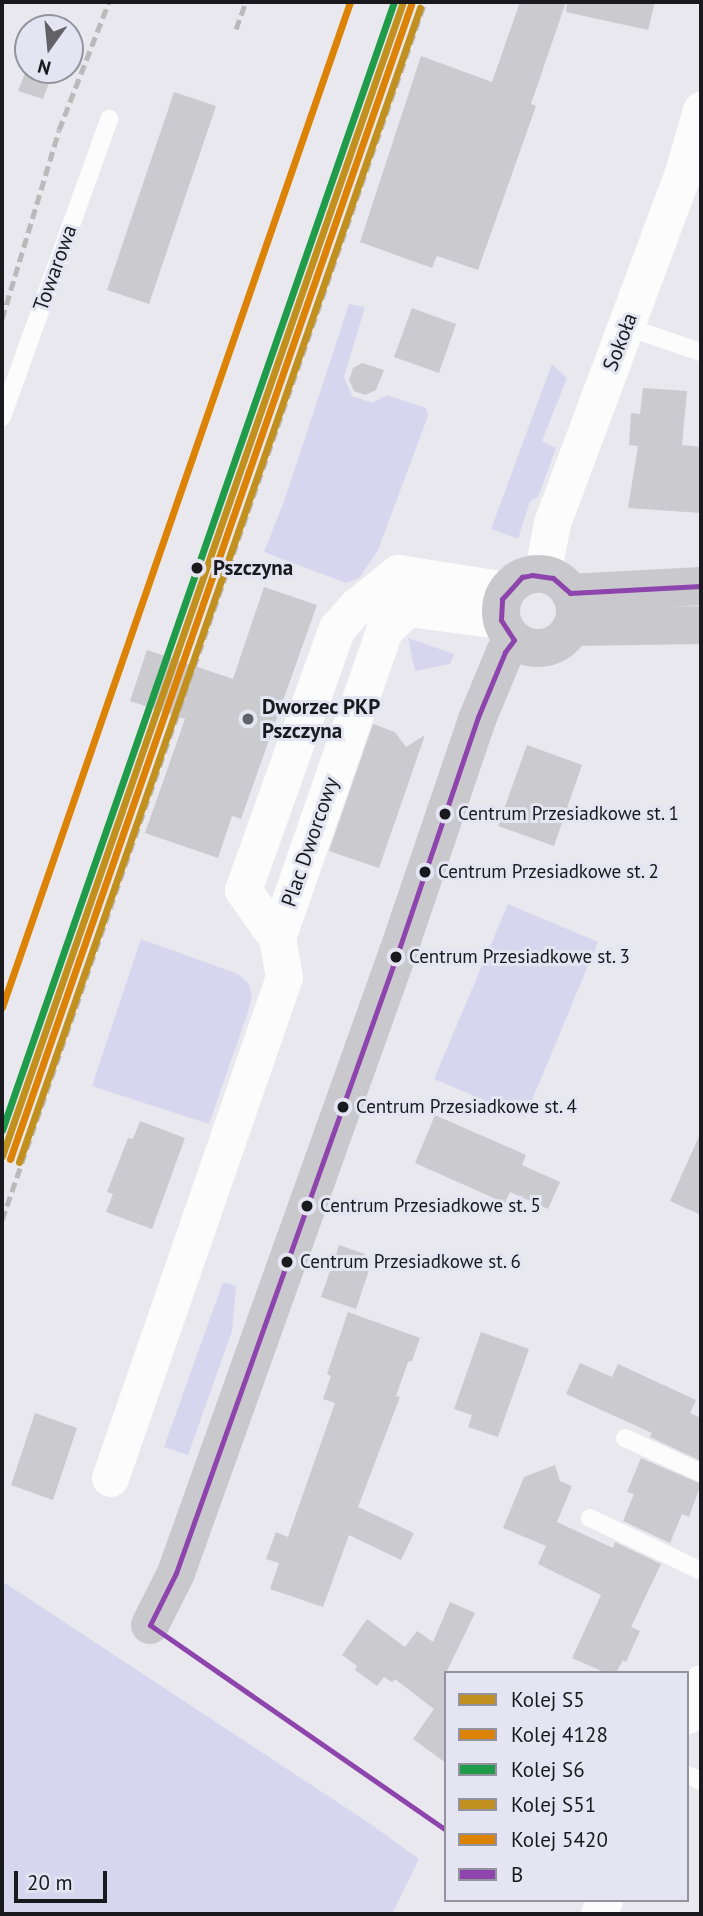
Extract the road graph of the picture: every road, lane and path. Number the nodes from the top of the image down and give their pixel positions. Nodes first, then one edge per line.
1 (701, 110) edge
2 (109, 119) dead end
3 (621, 342) junction
4 (701, 352) edge
5 (2, 417) edge
6 (701, 586) edge
7 (561, 598) junction
8 (508, 617) junction
9 (701, 625) edge
10 (276, 938) junction
11 (625, 1438) dead end
12 (701, 1473) edge
13 (110, 1478) dead end
14 (590, 1518) dead end
15 (701, 1571) edge
16 (150, 1626) dead end
17 (701, 1683) edge
18 (689, 1710) edge

1 - 3 street, Sokoła
2 - 5 lane, Towarowa
3 - 4 lane
3 - 7 street, Sokoła
6 - 7 street
7 - 8 street
7 - 8 street
7 - 9 street
8 - 10 street, Plac Dworcowy
8 - 10 street
8 - 16 street
10 - 13 street
11 - 12 lane
14 - 15 lane
17 - 18 street

